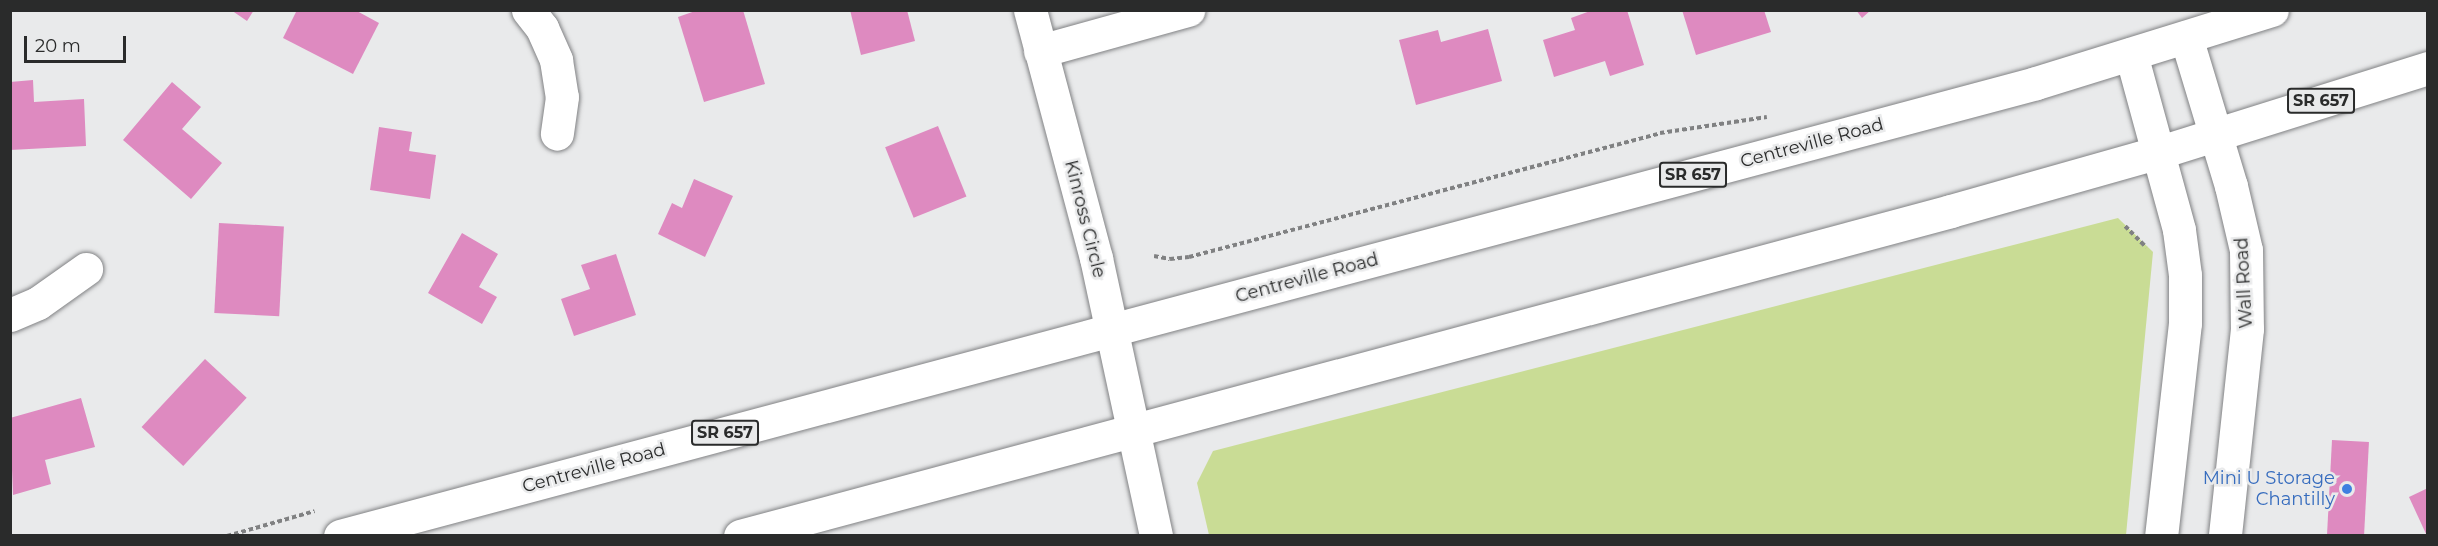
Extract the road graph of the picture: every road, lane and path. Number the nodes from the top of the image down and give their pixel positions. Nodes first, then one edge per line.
1 (528, 10) edge
2 (1029, 10) edge
3 (1188, 10) edge
4 (2272, 10) edge
5 (2186, 37) junction
6 (1040, 51) junction
7 (2131, 54) junction
8 (2427, 68) edge
9 (1773, 116) dead end
10 (557, 134) dead end
11 (2215, 134) junction
12 (2160, 152) junction
13 (2125, 226) dead end
14 (2148, 251) dead end
15 (1154, 256) dead end
16 (86, 269) dead end
17 (10, 315) edge
18 (1111, 330) junction
19 (1132, 430) junction
20 (340, 536) edge
21 (740, 536) edge
22 (1156, 536) edge
23 (2161, 536) edge
24 (2225, 536) edge

1 - 10 main road
2 - 6 main road, Kinross Circle
3 - 6 main road
4 - 5 main road, Centreville Road / SR 657
5 - 7 main road, Centreville Road / SR 657
5 - 11 main road, Wall Road
6 - 18 main road, Kinross Circle
7 - 12 main road
7 - 18 main road, Centreville Road / SR 657
8 - 11 main road, SR 657
9 - 15 path
11 - 12 main road, SR 657
11 - 24 main road, Wall Road
12 - 19 main road, SR 657
12 - 23 main road
13 - 14 path
16 - 17 main road
18 - 19 main road, Kinross Circle
18 - 20 main road, Centreville Road / SR 657
19 - 21 main road, SR 657
19 - 22 main road, Kinross Circle

